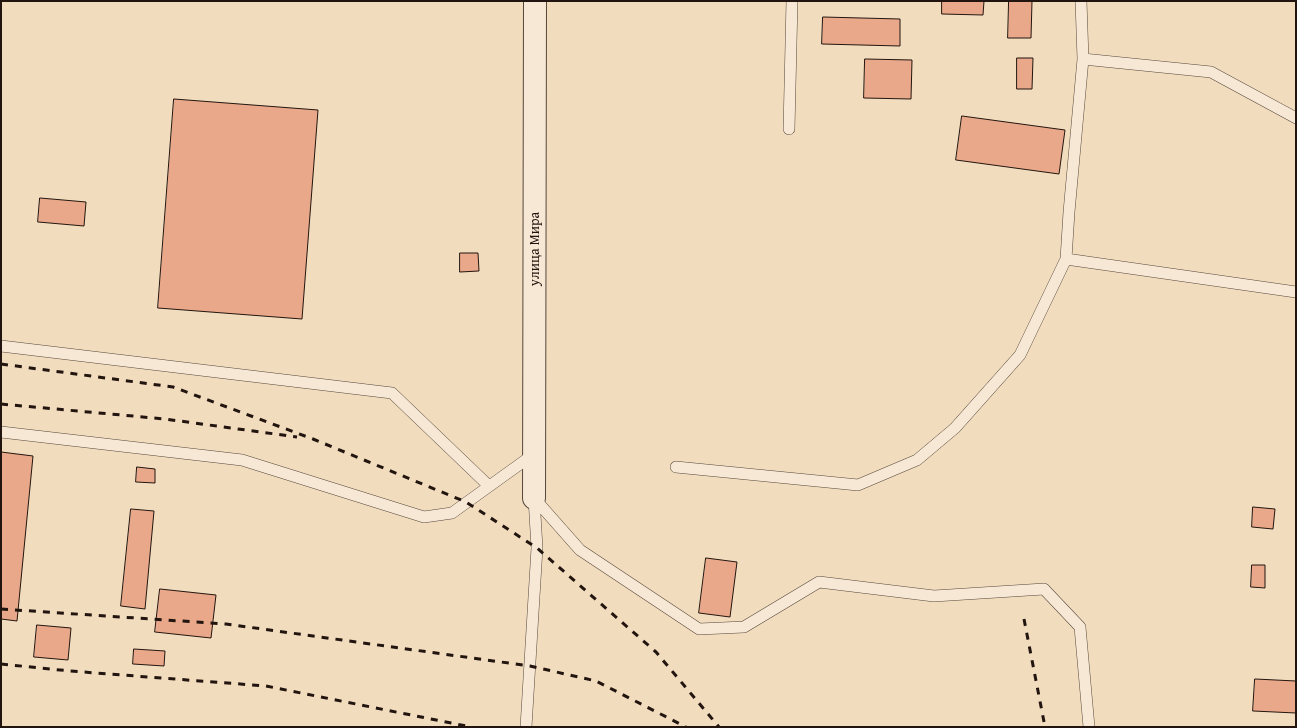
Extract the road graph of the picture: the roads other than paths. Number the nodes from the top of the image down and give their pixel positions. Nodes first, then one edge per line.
1 (535, 1) edge
2 (792, 1) edge
3 (1081, 1) edge
4 (1083, 59) junction
5 (1296, 118) edge
6 (789, 129) dead end
7 (1066, 259) junction
8 (1296, 292) edge
9 (1, 346) edge
10 (1, 432) edge
11 (534, 454) junction
12 (676, 467) dead end
13 (489, 486) junction
14 (534, 498) junction
15 (526, 727) edge
16 (1089, 727) edge

1 - 11 street, улица Мира
2 - 6 lane
3 - 4 lane
4 - 5 lane
4 - 7 lane
7 - 8 lane
7 - 12 lane
9 - 13 lane
10 - 13 lane
11 - 13 lane
11 - 14 street, улица Мира
14 - 15 lane
14 - 16 lane

